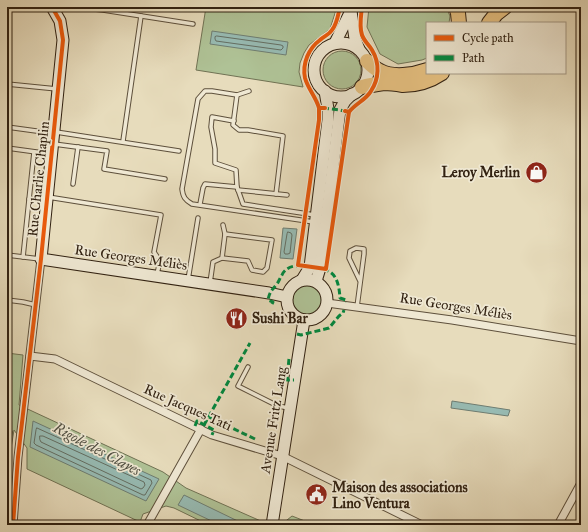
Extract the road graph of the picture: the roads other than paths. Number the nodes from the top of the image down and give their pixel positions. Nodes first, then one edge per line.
1 (55, 7) edge
2 (76, 7) edge
3 (456, 7) edge
4 (505, 7) edge
5 (351, 9) edge
6 (141, 16) junction
7 (459, 22) edge
8 (490, 22) edge
9 (193, 24) dead end
10 (335, 43) junction
11 (359, 49) junction
12 (367, 61) junction
13 (426, 70) edge
14 (440, 74) edge
15 (7, 84) edge
16 (58, 89) junction
17 (249, 91) dead end
18 (325, 91) junction
19 (357, 91) junction
20 (237, 95) junction
21 (234, 121) junction
22 (7, 127) edge
23 (53, 141) junction
24 (123, 141) junction
25 (78, 147) junction
26 (7, 148) edge
27 (179, 151) dead end
28 (34, 152) junction
29 (165, 179) dead end
30 (73, 184) dead end
31 (238, 188) junction
32 (276, 194) junction
33 (288, 196) dead end
34 (29, 199) junction
35 (47, 199) junction
36 (200, 204) junction
37 (198, 218) dead end
38 (316, 219) junction
39 (223, 225) dead end
40 (225, 234) junction
41 (7, 255) edge
42 (23, 257) junction
43 (222, 258) junction
44 (41, 259) junction
45 (157, 276) junction
46 (302, 280) junction
47 (188, 281) junction
48 (316, 281) junction
49 (360, 281) junction
50 (210, 284) junction
51 (287, 296) junction
52 (7, 300) edge
53 (327, 303) junction
54 (36, 305) junction
55 (356, 307) junction
56 (304, 320) junction
57 (581, 341) edge
58 (30, 356) junction
59 (248, 366) dead end
60 (290, 408) junction
61 (201, 429) junction
62 (7, 430) edge
63 (7, 450) edge
64 (282, 456) junction
65 (581, 483) edge
66 (13, 525) edge
67 (147, 525) edge
68 (272, 525) edge
69 (422, 525) edge
70 (558, 525) edge

1 - 16 street, Rue Charlie Chaplin
2 - 6 lane
3 - 7 highway
4 - 8 highway
5 - 10 street
5 - 11 street
6 - 9 lane
6 - 24 lane
10 - 11 street
10 - 18 street
11 - 12 street
12 - 13 highway
12 - 19 street
14 - 19 highway
15 - 16 lane
16 - 23 street, Rue Charlie Chaplin
17 - 20 lane
18 - 19 street
18 - 38 street
19 - 48 street
20 - 21 lane
20 - 36 lane
21 - 31 lane
21 - 32 lane
22 - 23 lane
23 - 24 lane
23 - 25 lane
23 - 28 lane
23 - 35 street, Rue Charlie Chaplin
24 - 27 lane
25 - 29 lane
25 - 30 lane
26 - 28 lane
28 - 34 lane
31 - 32 lane
31 - 36 lane
31 - 38 lane
32 - 33 lane
34 - 35 lane
34 - 42 lane
35 - 44 street, Rue Charlie Chaplin
35 - 45 lane
36 - 38 lane
37 - 47 lane
38 - 46 street
39 - 40 lane
40 - 43 lane
40 - 43 lane
41 - 42 lane
42 - 44 lane
43 - 50 lane
44 - 45 street, Rue Georges Méliès
44 - 54 street, Rue Charlie Chaplin
45 - 47 street, Rue Georges Méliès
46 - 48 street
46 - 51 street
47 - 50 street, Rue Georges Méliès
48 - 53 street
49 - 49 lane
49 - 55 lane
50 - 51 street, Rue Georges Méliès
51 - 56 street
52 - 54 lane
53 - 55 street, Rue Georges Méliès
53 - 56 street
54 - 58 street, Rue Charlie Chaplin
55 - 57 street, Rue Georges Méliès
56 - 60 street, Avenue Fritz Lang
58 - 61 street, Rue Jacques Tati
58 - 66 street, Rue Charlie Chaplin
59 - 60 lane
60 - 64 street, Avenue Fritz Lang
61 - 64 street, Rue Jacques Tati
61 - 67 street
62 - 63 lane
64 - 68 street, Avenue Fritz Lang
64 - 69 street, Rue Jacques Tati
65 - 70 street

